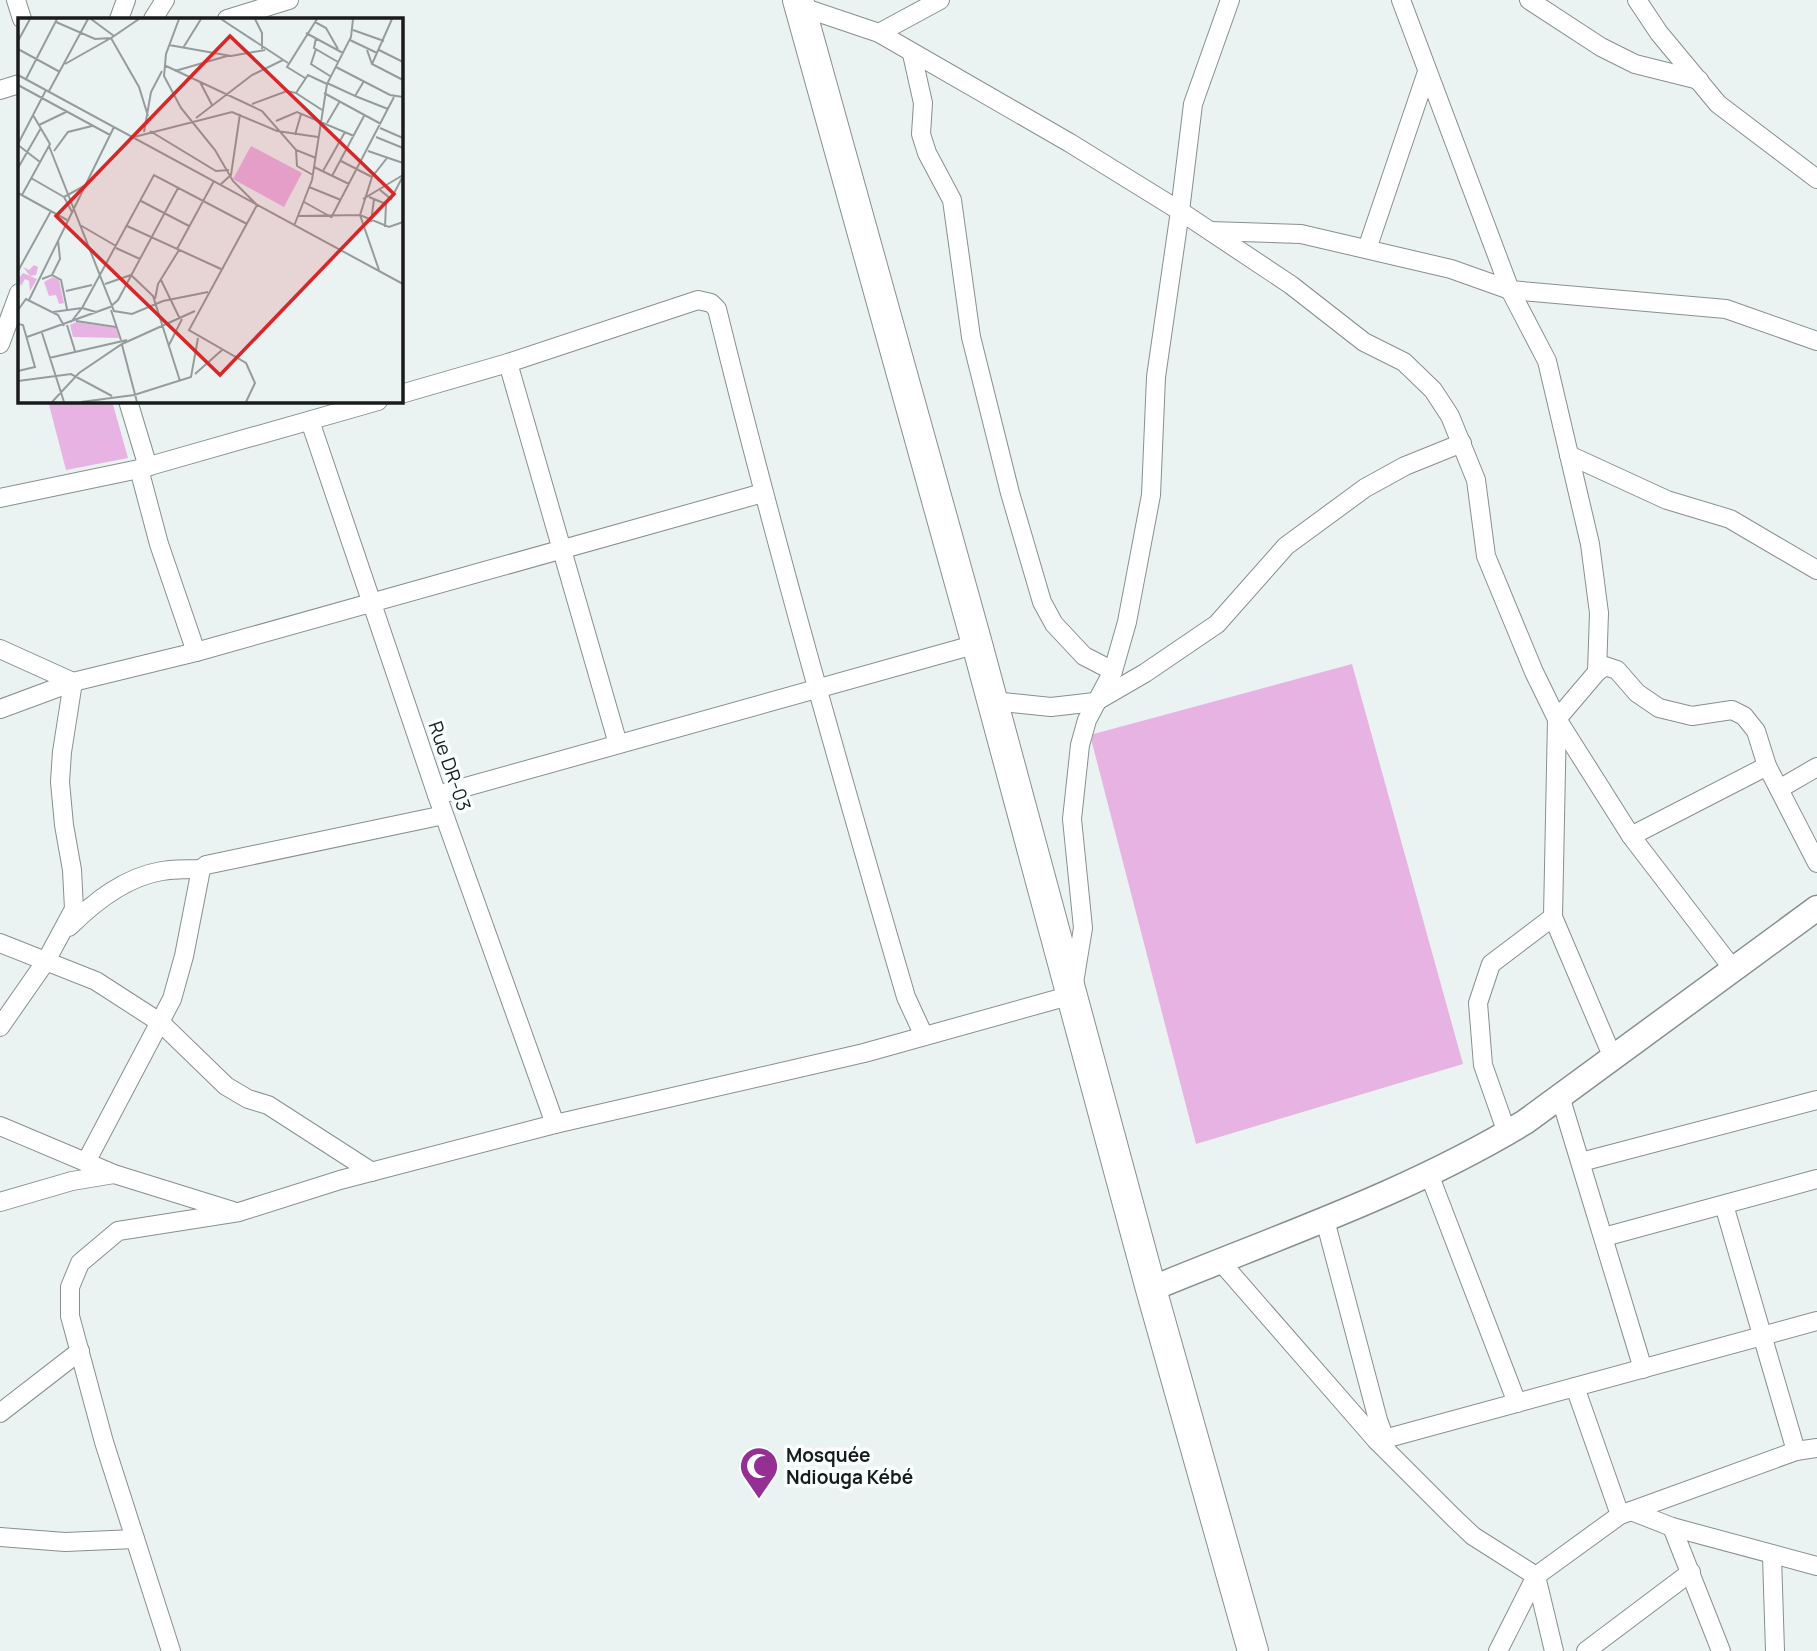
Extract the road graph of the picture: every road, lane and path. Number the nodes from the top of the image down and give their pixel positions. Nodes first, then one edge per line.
1 (16, 0) edge
2 (126, 0) edge
3 (165, 0) edge
4 (289, 0) edge
5 (940, 0) edge
6 (1230, 0) edge
7 (1401, 0) edge
8 (1530, 0) edge
9 (1637, 0) edge
10 (798, 3) edge
11 (22, 18) edge
12 (119, 18) edge
13 (154, 18) edge
14 (230, 18) edge
15 (879, 33) junction
16 (912, 54) junction
17 (1427, 72) junction
18 (1699, 80) junction
19 (18, 84) edge
20 (0, 90) edge
21 (1817, 179) edge
22 (1180, 211) junction
23 (1210, 231) junction
24 (1367, 249) junction
25 (1510, 290) junction
26 (18, 296) edge
27 (1817, 341) edge
28 (0, 344) edge
29 (508, 363) junction
30 (402, 394) edge
31 (128, 402) edge
32 (375, 402) edge
33 (310, 421) junction
34 (1462, 443) junction
35 (1569, 455) junction
36 (143, 468) junction
37 (763, 493) junction
38 (0, 498) edge
39 (561, 550) junction
40 (1817, 570) edge
41 (372, 603) junction
42 (978, 644) junction
43 (0, 649) edge
44 (196, 652) junction
45 (1113, 671) junction
46 (1597, 672) junction
47 (72, 682) junction
48 (816, 689) junction
49 (993, 701) junction
50 (1095, 702) junction
51 (0, 709) edge
52 (1557, 719) junction
53 (618, 744) junction
54 (1767, 766) junction
55 (1817, 767) edge
56 (1779, 789) junction
57 (437, 794) junction
58 (444, 815) junction
59 (1631, 836) junction
60 (1817, 863) edge
61 (201, 869) junction
62 (1817, 908) edge
63 (1553, 916) junction
64 (61, 935) junction
65 (0, 943) edge
66 (46, 961) junction
67 (1733, 970) junction
68 (1072, 995) junction
69 (161, 1023) junction
70 (0, 1027) edge
71 (924, 1036) junction
72 (1613, 1058) junction
73 (1560, 1096) junction
74 (1817, 1100) edge
75 (555, 1124) junction
76 (0, 1126) edge
77 (1507, 1133) junction
78 (86, 1162) junction
79 (1581, 1163) junction
80 (372, 1172) junction
81 (114, 1174) junction
82 (1429, 1174) junction
83 (1816, 1183) edge
84 (0, 1202) edge
85 (1724, 1205) junction
86 (239, 1212) junction
87 (1325, 1220) junction
88 (1604, 1237) junction
89 (1220, 1261) junction
90 (1151, 1289) junction
91 (1817, 1321) edge
92 (1763, 1336) junction
93 (80, 1351) junction
94 (1643, 1368) junction
95 (1575, 1387) junction
96 (1517, 1403) junction
97 (0, 1413) edge
98 (1381, 1440) junction
99 (1817, 1448) edge
100 (1796, 1451) junction
101 (1625, 1513) junction
102 (1672, 1527) junction
103 (0, 1537) edge
104 (135, 1539) junction
105 (1772, 1556) junction
106 (1817, 1566) edge
107 (1691, 1572) junction
108 (1536, 1576) junction
109 (171, 1651) edge
110 (1253, 1651) edge
111 (1498, 1651) edge
112 (1554, 1651) edge
113 (1586, 1651) edge
114 (1721, 1651) edge
115 (1775, 1651) edge

1 - 11 street
2 - 12 street
3 - 13 street
4 - 14 street
5 - 15 street
6 - 22 street
7 - 17 street
8 - 18 street
9 - 18 street
10 - 15 street
10 - 42 highway
15 - 16 street
16 - 22 street
16 - 45 street
17 - 24 street
17 - 25 street
18 - 21 street
19 - 20 street
22 - 23 street
22 - 45 street
23 - 24 street
23 - 34 street
24 - 25 street
25 - 27 street
25 - 35 street
26 - 28 street
29 - 30 street
29 - 37 street
29 - 39 street
31 - 36 street
32 - 33 street
33 - 36 street
33 - 41 street, Rue DR-03
34 - 50 street
34 - 52 street
35 - 40 street
35 - 46 street
36 - 38 street
36 - 44 street
37 - 39 street
37 - 48 street
39 - 41 street
39 - 53 street
41 - 44 street
41 - 57 street, Rue DR-03
42 - 48 street
42 - 49 highway
43 - 47 street
44 - 47 street
45 - 50 street
46 - 52 street
46 - 54 street
47 - 51 street
47 - 64 street
48 - 53 street
48 - 71 street
49 - 50 street
49 - 68 highway
50 - 68 street
52 - 59 street
52 - 63 street
53 - 57 street
54 - 56 street
54 - 59 street
55 - 56 street
56 - 60 street
57 - 58 street, Rue DR-03
58 - 61 street
58 - 75 street, Rue DR-03
59 - 67 street
61 - 64 street
61 - 69 street
62 - 67 main road
63 - 72 street
63 - 77 street
64 - 66 street
65 - 66 street
66 - 69 street
66 - 70 street
67 - 72 main road
68 - 71 street
68 - 90 highway
69 - 78 street
69 - 80 street
71 - 75 street
72 - 73 main road
73 - 77 main road
73 - 79 street
74 - 79 street
75 - 80 street
76 - 78 street
77 - 82 main road
78 - 81 street
79 - 88 street
80 - 86 street
81 - 84 street
81 - 86 street
82 - 87 main road
82 - 96 street
83 - 85 street
85 - 88 street
85 - 92 street
86 - 93 street
87 - 89 main road
87 - 98 street
88 - 94 street
89 - 90 main road
89 - 98 street
90 - 110 highway
91 - 92 street
92 - 94 street
92 - 100 street
93 - 97 street
93 - 104 street
94 - 95 street
95 - 96 street
95 - 101 street
96 - 98 street
98 - 108 street
99 - 100 street
100 - 101 street
101 - 102 street
101 - 108 street
102 - 105 street
102 - 107 street
103 - 104 street
104 - 109 street
105 - 106 street
105 - 115 street
107 - 113 street
107 - 114 street
108 - 111 street
108 - 112 street

